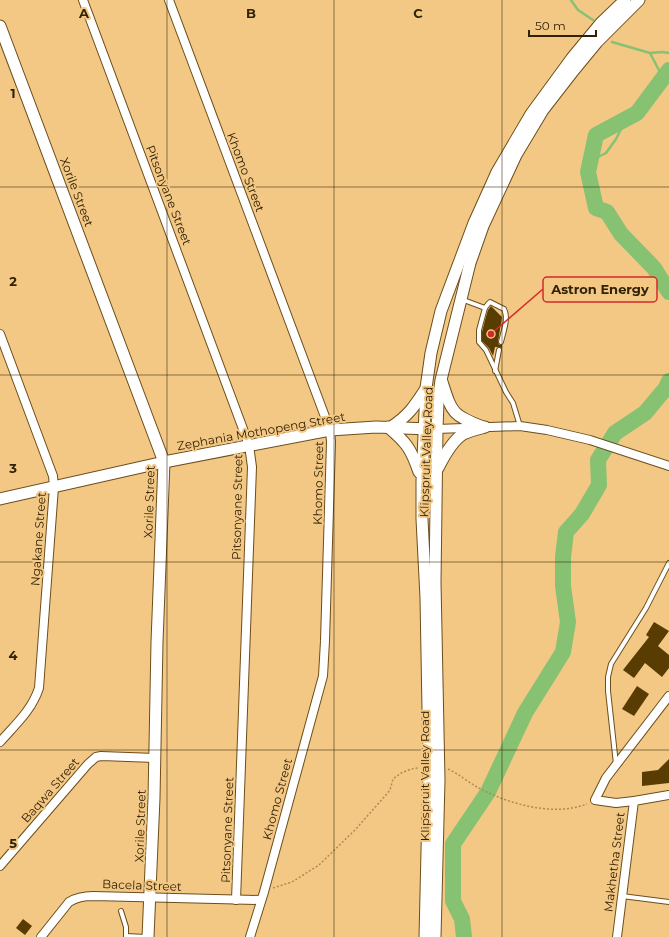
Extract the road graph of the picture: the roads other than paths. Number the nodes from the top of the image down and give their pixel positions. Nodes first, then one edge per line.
1 (83, 0) edge
2 (169, 0) edge
3 (625, 0) edge
4 (639, 0) edge
5 (0, 26) edge
6 (2, 37) edge
7 (461, 299) junction
8 (485, 308) junction
9 (0, 334) edge
10 (501, 342) dead end
11 (499, 350) dead end
12 (495, 371) junction
13 (441, 380) junction
14 (426, 388) junction
15 (520, 426) junction
16 (390, 427) junction
17 (484, 428) junction
18 (423, 429) junction
19 (437, 429) junction
20 (330, 430) junction
21 (249, 445) junction
22 (164, 462) junction
23 (669, 466) edge
24 (437, 468) junction
25 (422, 481) junction
26 (54, 486) junction
27 (0, 499) edge
28 (669, 563) edge
29 (669, 696) edge
30 (0, 742) edge
31 (155, 758) junction
32 (616, 765) junction
33 (668, 796) edge
34 (634, 801) junction
35 (0, 866) edge
36 (622, 896) junction
37 (150, 897) junction
38 (236, 900) junction
39 (261, 900) junction
40 (669, 902) edge
41 (121, 911) dead end
42 (126, 936) edge
43 (41, 937) edge
44 (147, 937) edge
45 (250, 937) edge
46 (425, 937) edge
47 (435, 937) edge
48 (617, 937) edge

1 - 21 street, Pitsonyane Street
2 - 20 street, Khomo Street
3 - 14 main road, Klipspruit Valley Road
4 - 7 main road, Klipspruit Valley Road
5 - 6 main road, Xorile Street
6 - 22 main road, Xorile Street
7 - 8 lane
7 - 13 main road, Klipspruit Valley Road
8 - 10 lane
8 - 12 lane
9 - 26 street, Ngakane Street
11 - 12 lane
12 - 15 lane
13 - 17 main road
13 - 19 main road, Klipspruit Valley Road
14 - 16 main road
14 - 18 main road, Klipspruit Valley Road
15 - 17 street, Zephania Mothopeng Street
15 - 23 street, Zephania Mothopeng Street
16 - 18 main road, Zephania Mothopeng Street
16 - 20 main road, Zephania Mothopeng Street
16 - 25 main road
17 - 19 street, Zephania Mothopeng Street
17 - 24 main road
18 - 19 main road, Zephania Mothopeng Street
18 - 25 main road, Klipspruit Valley Road
19 - 24 main road, Klipspruit Valley Road
20 - 21 main road, Zephania Mothopeng Street
20 - 39 street, Khomo Street
21 - 22 main road, Zephania Mothopeng Street
21 - 38 street, Pitsonyane Street
22 - 26 main road, Zephania Mothopeng Street
22 - 31 main road, Xorile Street
24 - 47 main road, Klipspruit Valley Road
25 - 46 main road, Klipspruit Valley Road
26 - 27 main road, Zephania Mothopeng Street
26 - 30 street, Ngakane Street
28 - 32 lane
29 - 32 street
31 - 35 street, Baqwa Street
31 - 37 main road, Xorile Street
32 - 34 street
33 - 34 street, Makhetha Street
34 - 36 street, Makhetha Street
36 - 40 lane
36 - 48 street, Makhetha Street
37 - 38 street, Bacela Street
37 - 43 street, Bacela Street
37 - 44 main road, Xorile Street
38 - 39 street, Bacela Street
39 - 45 street, Khomo Street
41 - 42 lane
42 - 44 lane

